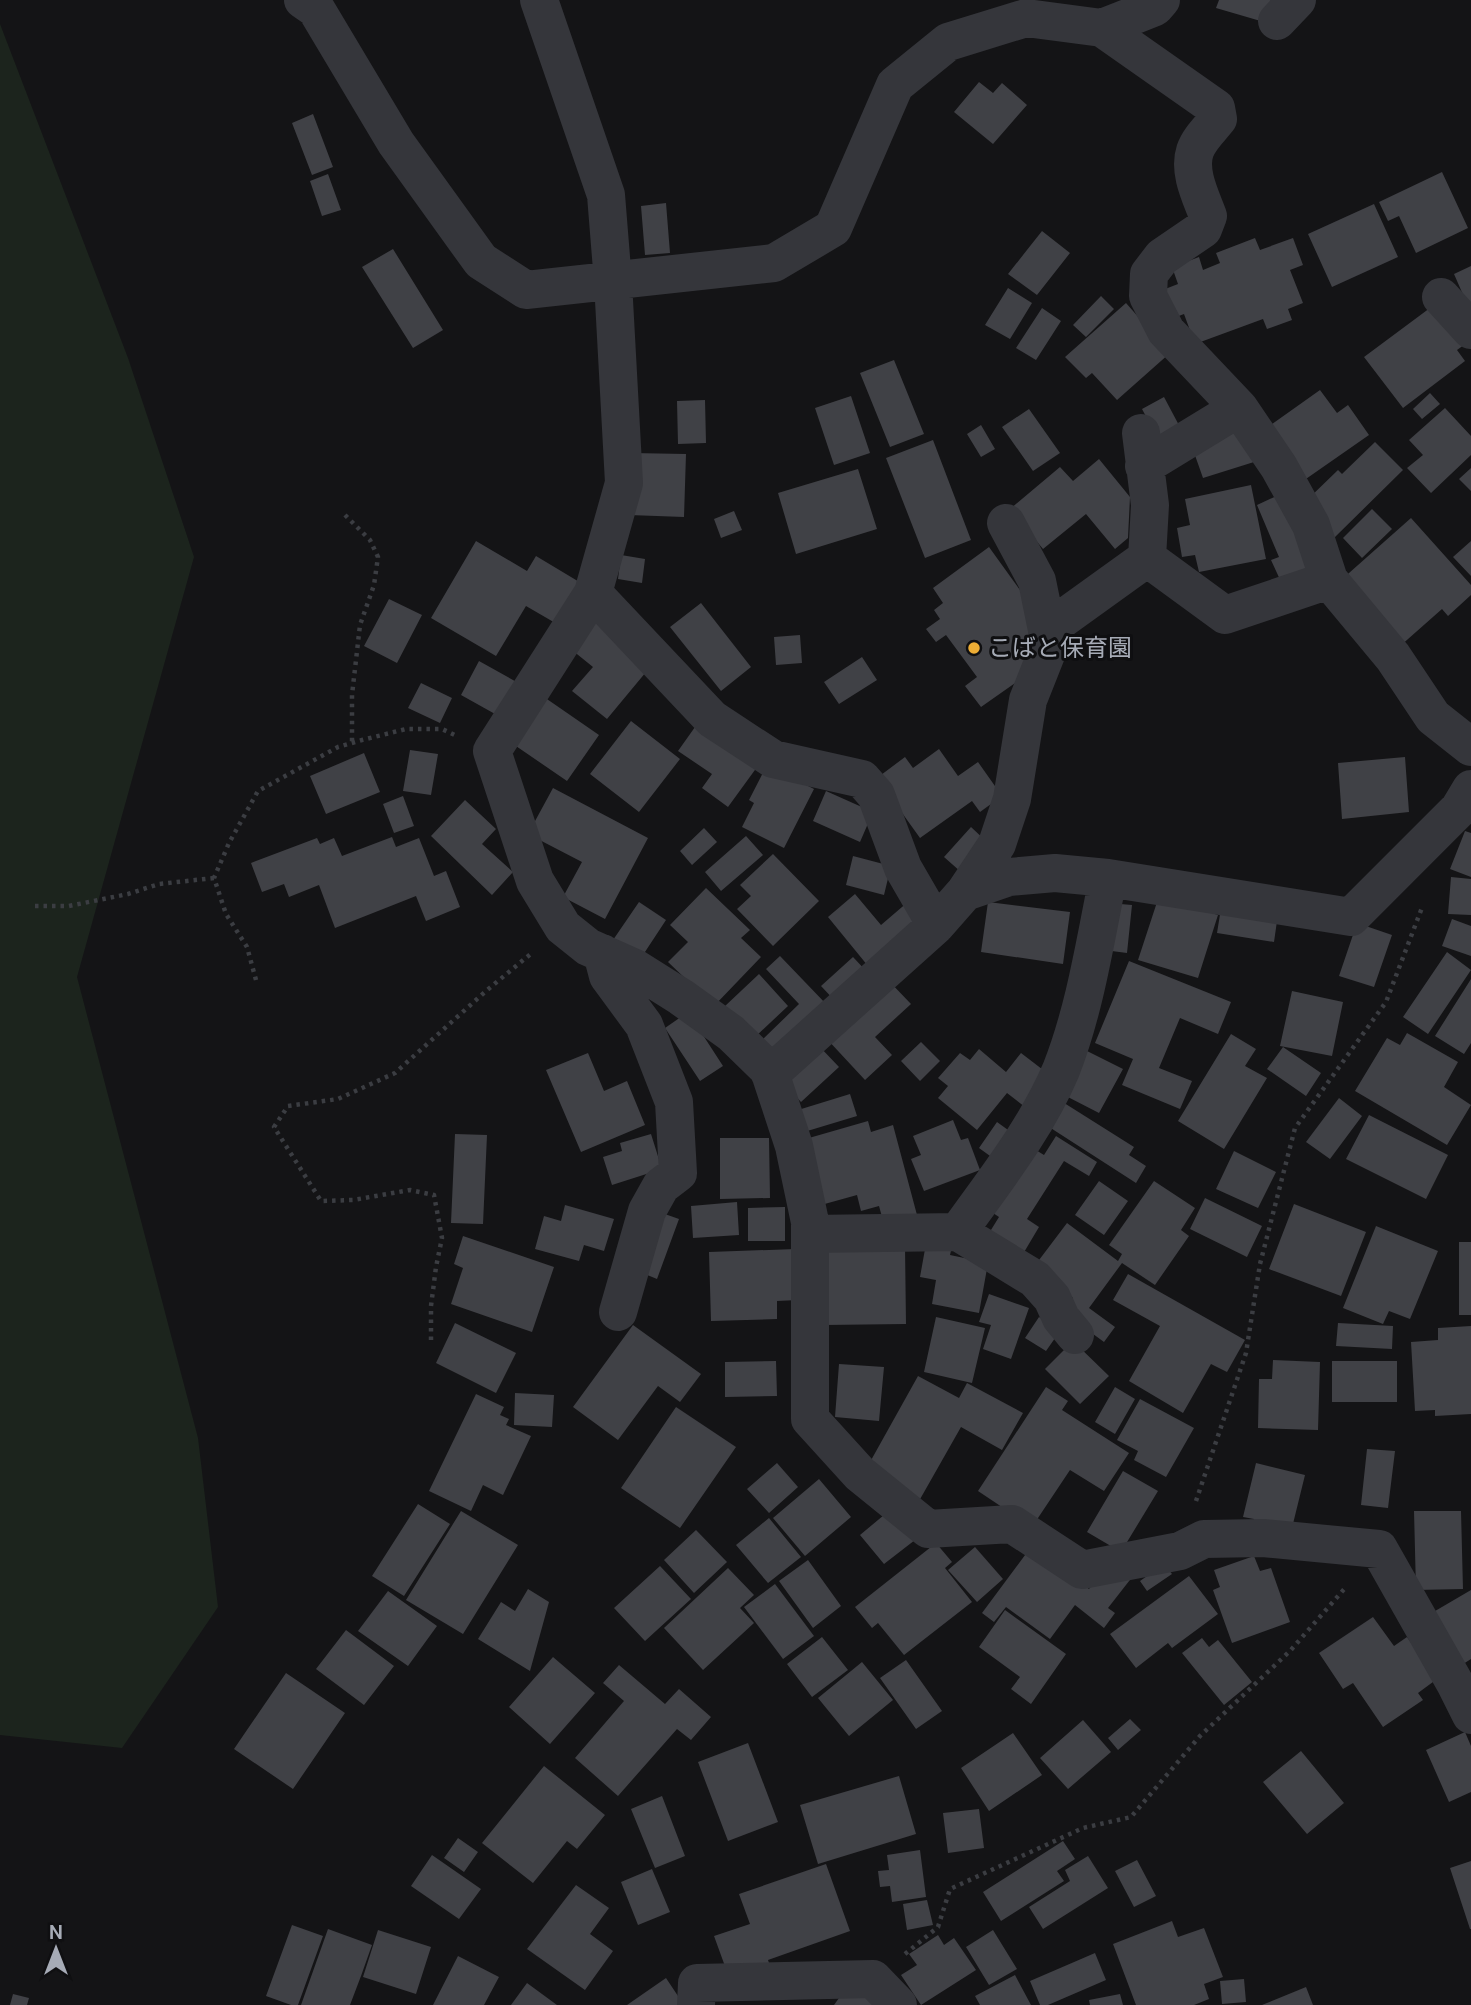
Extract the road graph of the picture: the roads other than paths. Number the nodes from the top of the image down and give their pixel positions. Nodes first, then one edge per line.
1 (303, 0) edge
2 (538, 0) edge
3 (1161, 0) edge
4 (1102, 28) junction
5 (613, 282) junction
6 (1441, 297) dead end
7 (1471, 330) edge
8 (1239, 408) junction
9 (1006, 523) dead end
10 (1147, 558) junction
11 (1329, 580) junction
12 (593, 593) junction
13 (1047, 630) junction
14 (1471, 747) edge
15 (1471, 789) edge
16 (1108, 878) junction
17 (965, 892) junction
18 (936, 925) junction
19 (602, 953) junction
20 (770, 1074) junction
21 (958, 1232) junction
22 (810, 1234) junction
23 (618, 1312) dead end
24 (1075, 1335) dead end
25 (1471, 1715) edge
26 (886, 1992) edge
27 (696, 2005) edge

1 - 5 street
2 - 5 street
3 - 4 street
4 - 5 street
4 - 8 street
5 - 12 street
6 - 7 street
8 - 10 street
8 - 11 street
9 - 13 street
10 - 11 street
10 - 13 street
11 - 14 street
12 - 18 street
12 - 19 street
13 - 17 street
15 - 16 street
16 - 17 street
16 - 21 street
17 - 18 street
18 - 20 street
19 - 20 street
19 - 23 street
20 - 22 street
21 - 22 street
21 - 24 street
22 - 25 street
26 - 27 street

